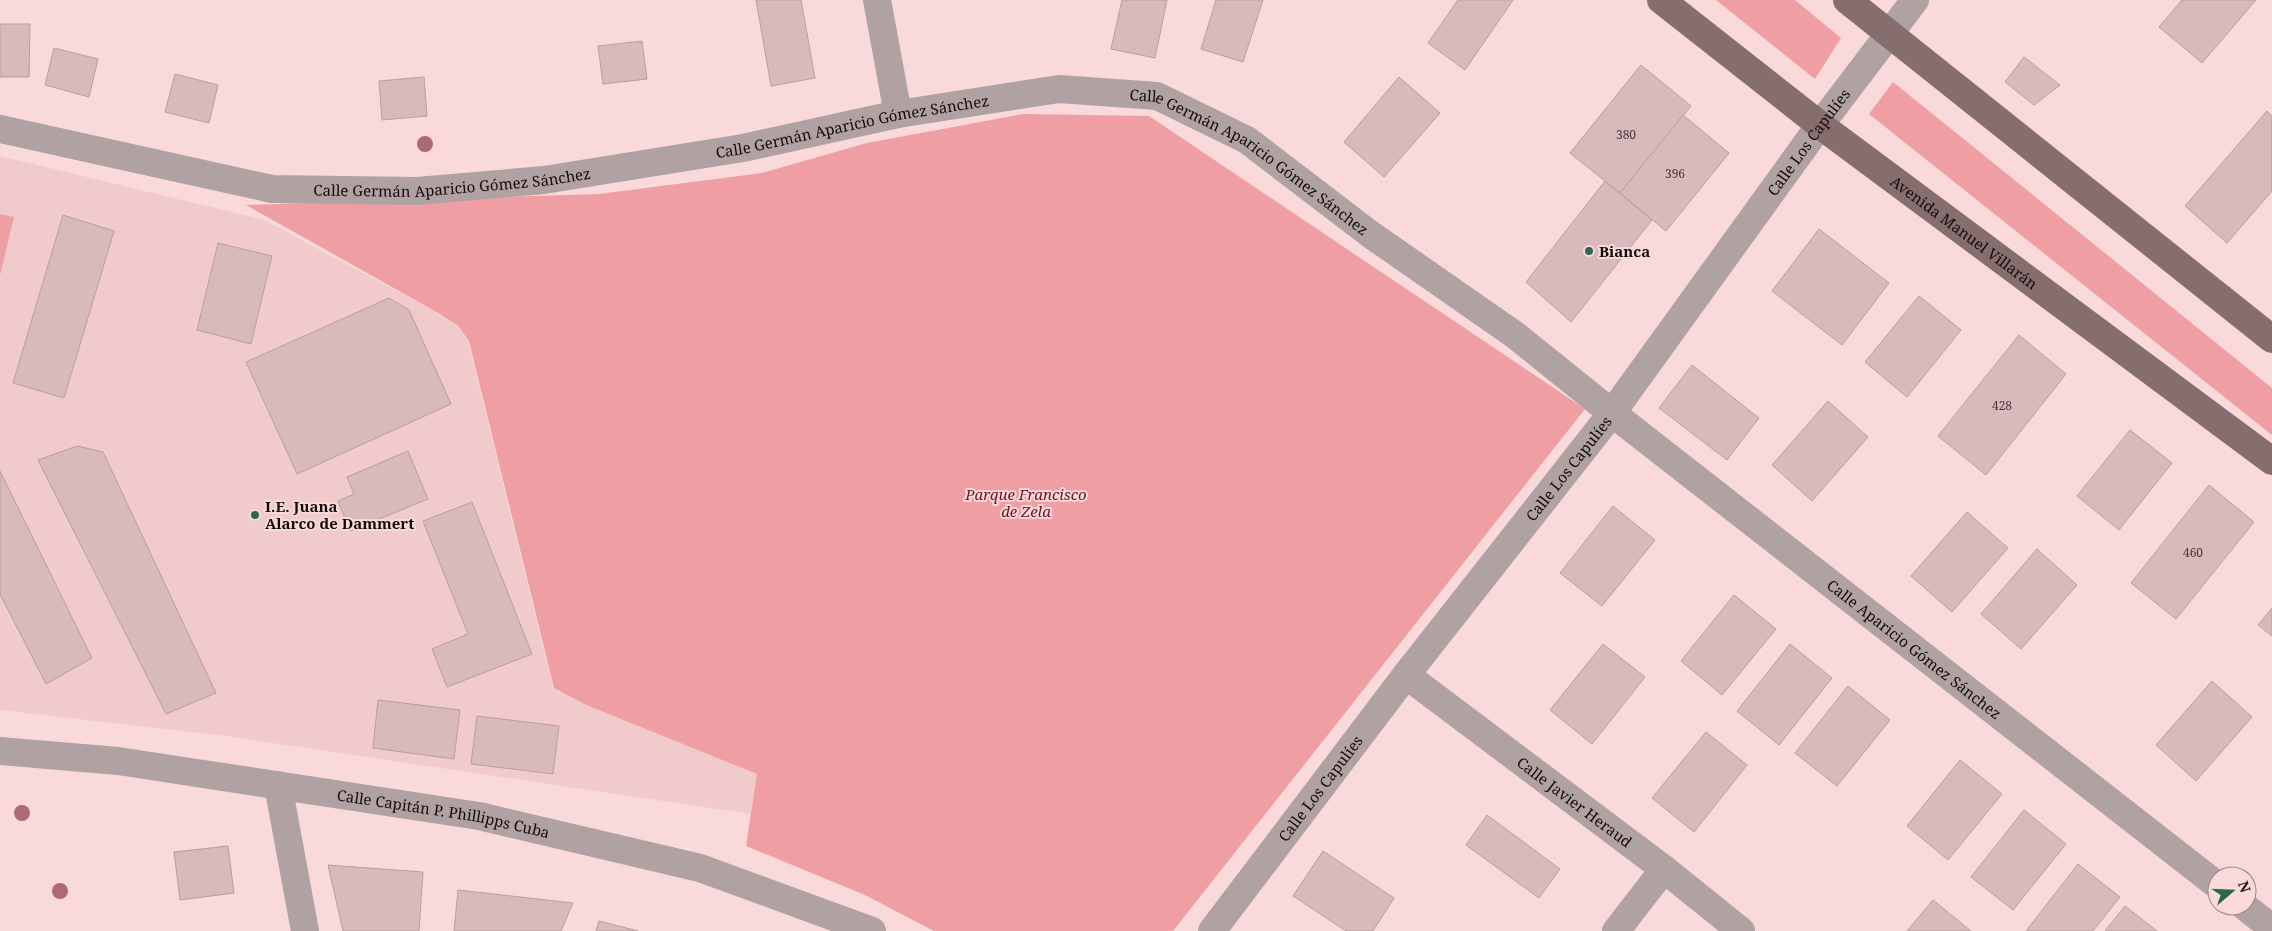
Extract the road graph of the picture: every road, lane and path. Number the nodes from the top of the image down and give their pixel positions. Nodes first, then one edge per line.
1 (877, 0) edge
2 (1661, 0) edge
3 (1847, 0) edge
4 (1915, 0) edge
5 (1889, 34) junction
6 (898, 114) junction
7 (1820, 124) junction
8 (0, 129) edge
9 (2272, 339) edge
10 (1612, 413) junction
11 (2272, 460) edge
12 (1406, 676) junction
13 (0, 751) edge
14 (278, 785) junction
15 (1664, 870) junction
16 (2207, 877) edge
17 (2257, 916) edge
18 (2272, 928) edge
19 (305, 931) edge
20 (872, 931) edge
21 (1212, 931) edge
22 (1616, 931) edge
23 (1741, 931) edge

1 - 6 street
2 - 7 main road, Avenida Manuel Villarán
3 - 5 main road
4 - 5 street, Calle Los Capulíes
5 - 7 street, Calle Los Capulíes
5 - 9 main road
6 - 8 street, Calle Germán Aparicio Gómez Sánchez
6 - 10 street, Calle Germán Aparicio Gómez Sánchez
7 - 10 street, Calle Los Capulíes
7 - 11 main road, Avenida Manuel Villarán
10 - 12 street, Calle Los Capulíes
10 - 16 street, Calle Aparicio Gómez Sánchez
12 - 15 street, Calle Javier Heraud
12 - 21 street, Calle Los Capulíes
13 - 14 street, Calle Capitán P. Phillipps Cuba
14 - 19 street
14 - 20 street, Calle Capitán P. Phillipps Cuba
15 - 22 street
15 - 23 street, Calle Javier Heraud
17 - 18 street

